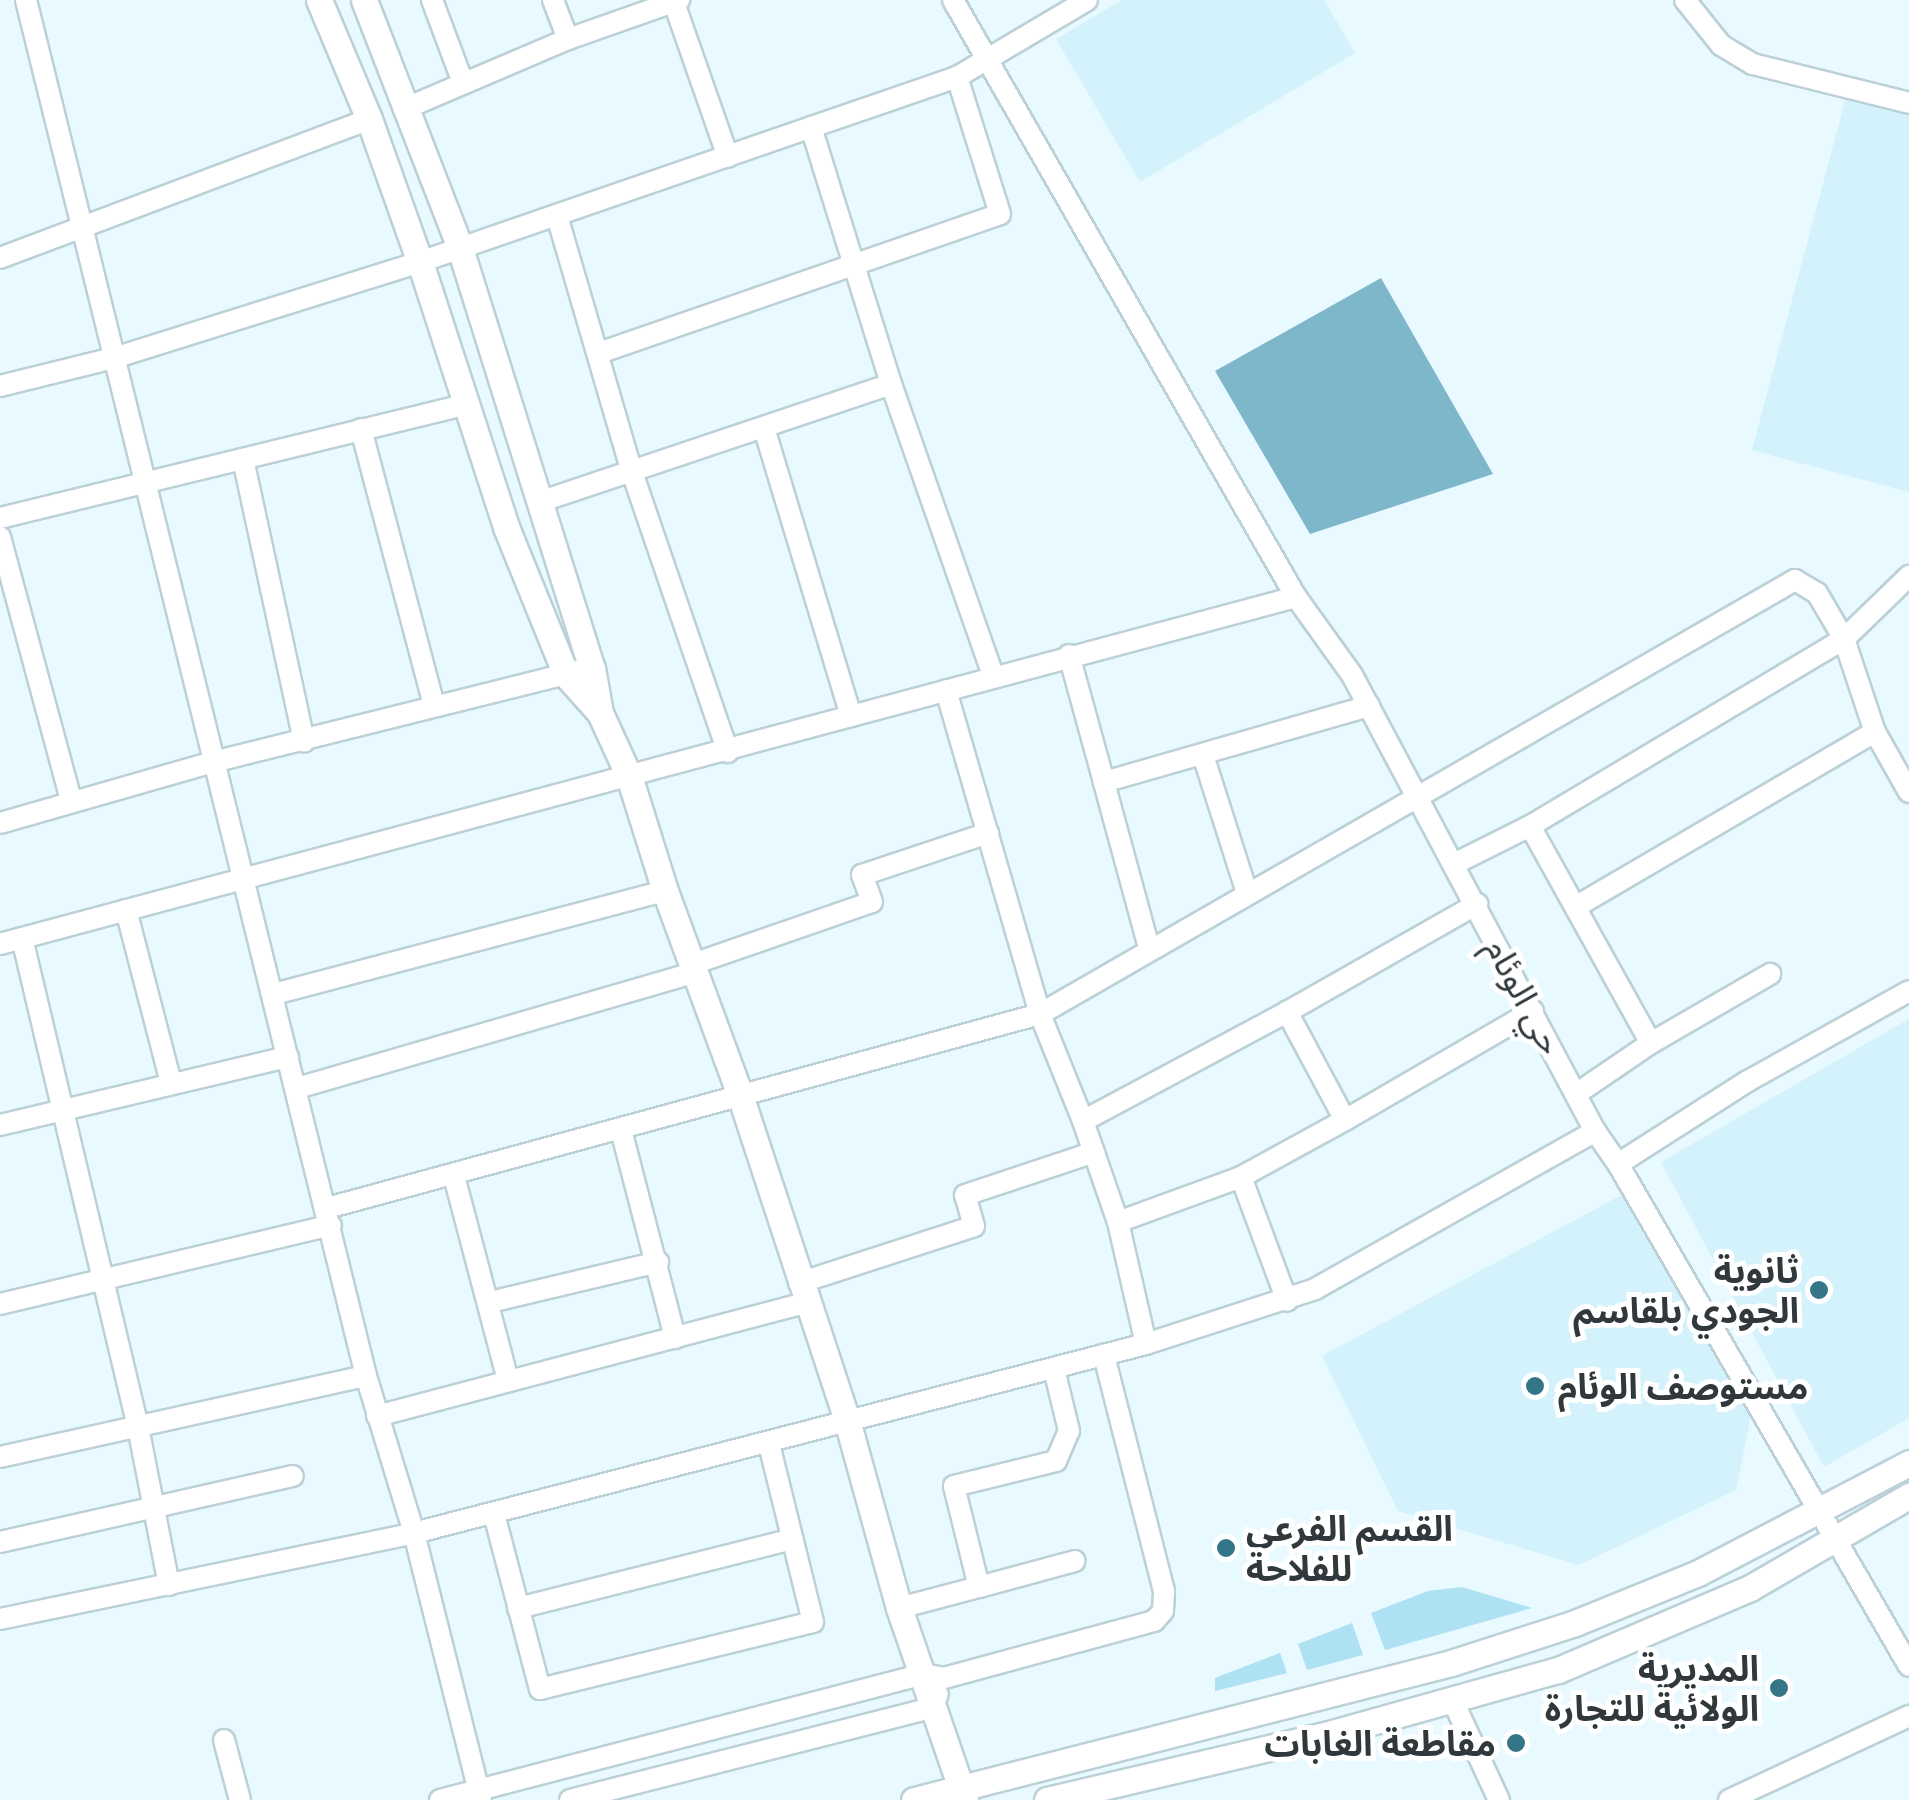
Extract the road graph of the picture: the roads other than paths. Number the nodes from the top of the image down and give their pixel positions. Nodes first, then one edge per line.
1 (26, 0) edge
2 (318, 0) edge
3 (364, 0) edge
4 (432, 0) edge
5 (553, 0) edge
6 (952, 0) edge
7 (1087, 0) edge
8 (675, 1) edge
9 (1692, 3) edge
10 (568, 39) junction
11 (988, 61) junction
12 (956, 77) junction
13 (463, 82) junction
14 (1909, 104) edge
15 (404, 109) junction
16 (369, 119) junction
17 (811, 128) junction
18 (728, 157) junction
19 (556, 216) junction
20 (84, 227) junction
21 (460, 248) junction
22 (0, 258) edge
23 (420, 262) junction
24 (852, 263) junction
25 (599, 353) junction
26 (117, 357) junction
27 (891, 384) junction
28 (0, 386) edge
29 (465, 404) junction
30 (764, 428) junction
31 (361, 429) junction
32 (244, 458) junction
33 (632, 472) junction
34 (142, 481) junction
35 (539, 502) junction
36 (0, 518) edge
37 (0, 538) edge
38 (1909, 576) edge
39 (1296, 597) junction
40 (1844, 640) junction
41 (1069, 655) junction
42 (592, 668) junction
43 (566, 675) junction
44 (993, 676) junction
45 (946, 690) junction
46 (434, 706) junction
47 (1369, 706) junction
48 (600, 713) junction
49 (851, 716) junction
50 (1875, 732) junction
51 (304, 742) junction
52 (728, 752) junction
53 (1203, 755) junction
54 (213, 762) junction
55 (629, 776) junction
56 (1104, 782) junction
57 (1909, 792) edge
58 (1420, 798) junction
59 (71, 802) junction
60 (0, 823) edge
61 (1530, 826) junction
62 (988, 833) junction
63 (1454, 864) junction
64 (244, 881) junction
65 (665, 891) junction
66 (1247, 892) junction
67 (1477, 904) junction
68 (1576, 906) junction
69 (126, 910) junction
70 (22, 938) junction
71 (0, 944) edge
72 (1149, 948) junction
73 (695, 968) junction
74 (1770, 974) dead end
75 (1909, 991) edge
76 (274, 994) junction
77 (1533, 1010) junction
78 (1287, 1012) junction
79 (1040, 1014) junction
80 (1651, 1043) junction
81 (288, 1057) junction
82 (171, 1082) junction
83 (297, 1088) junction
84 (1576, 1094) junction
85 (741, 1098) junction
86 (63, 1107) junction
87 (1083, 1120) junction
88 (1346, 1120) junction
89 (0, 1125) edge
90 (621, 1130) junction
91 (1595, 1131) junction
92 (1094, 1152) junction
93 (1618, 1164) junction
94 (454, 1176) junction
95 (1241, 1176) junction
96 (329, 1216) junction
97 (1118, 1222) junction
98 (658, 1262) junction
99 (100, 1277) junction
100 (802, 1293) junction
101 (1287, 1301) junction
102 (490, 1302) junction
103 (0, 1304) edge
104 (675, 1338) junction
105 (1146, 1344) junction
106 (1104, 1355) junction
107 (1054, 1368) junction
108 (366, 1376) junction
109 (508, 1381) junction
110 (378, 1416) junction
111 (848, 1424) junction
112 (138, 1427) junction
113 (769, 1444) junction
114 (0, 1457) edge
115 (1909, 1463) edge
116 (293, 1476) dead end
117 (1909, 1496) edge
118 (152, 1507) junction
119 (1821, 1512) junction
120 (494, 1514) junction
121 (414, 1533) junction
122 (792, 1539) junction
123 (1835, 1540) junction
124 (0, 1542) edge
125 (1075, 1561) dead end
126 (169, 1585) junction
127 (979, 1587) junction
128 (518, 1608) junction
129 (899, 1608) junction
130 (0, 1618) edge
131 (1909, 1666) edge
132 (933, 1676) junction
133 (1453, 1701) junction
134 (932, 1708) junction
135 (1909, 1716) edge
136 (224, 1740) dead end
137 (963, 1793) edge
138 (480, 1794) edge
139 (240, 1800) edge
140 (440, 1800) edge
141 (570, 1800) edge
142 (914, 1800) edge
143 (1047, 1800) edge
144 (1500, 1800) edge
145 (1730, 1800) edge

1 - 20 street
2 - 16 street
3 - 15 street
4 - 13 street
5 - 10 street
6 - 11 street, حي الوئام
7 - 11 street
8 - 10 street
8 - 18 street
9 - 14 street
10 - 13 street
11 - 12 street
11 - 39 street, حي الوئام
12 - 17 street
12 - 24 street
13 - 15 street
15 - 21 street
16 - 20 street
16 - 23 street
17 - 18 street
17 - 24 street
18 - 19 street
19 - 21 street
19 - 25 street
20 - 22 street
20 - 26 street
21 - 23 street
21 - 35 street
23 - 26 street
23 - 29 street
24 - 25 street
24 - 27 street
25 - 33 street
26 - 28 street
26 - 34 street
27 - 30 street
27 - 44 street
29 - 31 street
29 - 43 street
30 - 33 street
30 - 49 street
31 - 32 street
31 - 46 street
32 - 34 street
32 - 51 street
33 - 35 street
33 - 52 street
34 - 36 street
34 - 54 street
35 - 42 street
37 - 59 street
38 - 40 street
39 - 41 street
39 - 47 street, حي الوئام
40 - 50 street
40 - 58 street
40 - 61 street
41 - 44 street
41 - 56 street
42 - 43 street
42 - 48 street
43 - 46 street
43 - 48 street
44 - 45 street
45 - 49 street
45 - 62 street
46 - 51 street
47 - 53 street
47 - 58 street, حي الوئام
48 - 55 street
49 - 52 street
50 - 57 street
50 - 68 street
51 - 54 street
52 - 55 street
53 - 56 street
53 - 66 street
54 - 59 street
54 - 64 street
55 - 64 street
55 - 65 street
56 - 72 street
58 - 63 street, حي الوئام
58 - 66 street
59 - 60 street
61 - 63 street
61 - 68 street
62 - 73 street
62 - 79 street
63 - 67 street, حي الوئام
64 - 69 street
64 - 76 street
65 - 73 street
65 - 76 street
66 - 72 street
67 - 77 street, حي الوئام
67 - 78 street
68 - 80 street
69 - 70 street
69 - 82 street
70 - 71 street
70 - 86 street
72 - 79 street
73 - 83 street
73 - 85 street
74 - 80 street
75 - 93 street
76 - 81 street
77 - 84 street, حي الوئام
77 - 88 street
78 - 87 street
78 - 88 street
79 - 85 street
79 - 87 street
80 - 84 street
81 - 82 street
81 - 83 street
82 - 86 street
83 - 96 street
84 - 91 street, حي الوئام
85 - 90 street
85 - 100 street
86 - 89 street
86 - 99 street
87 - 92 street
88 - 95 street
90 - 94 street
90 - 98 street
91 - 93 street, حي الوئام
91 - 101 street
92 - 97 street
92 - 100 street
93 - 119 street, حي الوئام
94 - 96 street
94 - 102 street
95 - 97 street
95 - 101 street
96 - 99 street
96 - 108 street
97 - 105 street
98 - 102 street
98 - 104 street
99 - 103 street
99 - 112 street
100 - 104 street
100 - 111 street
101 - 105 street
102 - 109 street
104 - 109 street
105 - 106 street
106 - 107 street
106 - 132 street
107 - 111 street
107 - 127 street
108 - 110 street
108 - 112 street
109 - 110 street
110 - 121 street
111 - 113 street
111 - 129 street
112 - 114 street
112 - 118 street
113 - 120 street
113 - 122 street
115 - 119 street
116 - 118 street
117 - 123 street
118 - 124 street
118 - 126 street
119 - 123 street, حي الوئام
119 - 137 street
120 - 121 street
120 - 128 street
121 - 126 street
121 - 138 street
122 - 128 street
122 - 128 street
123 - 131 street, حي الوئام
123 - 133 street
125 - 127 street
126 - 130 street
127 - 129 street
129 - 132 street
132 - 134 street
132 - 138 street
133 - 143 street
133 - 144 street
134 - 137 street
134 - 141 street
135 - 145 street
136 - 139 street
137 - 142 street
138 - 140 street

